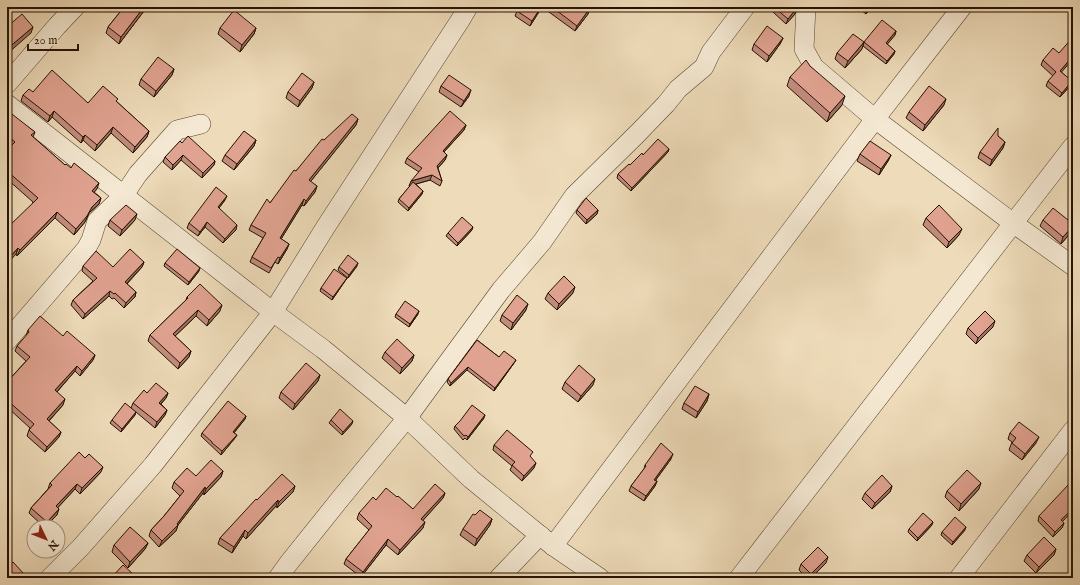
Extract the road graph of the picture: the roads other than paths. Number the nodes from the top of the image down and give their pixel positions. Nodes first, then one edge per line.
1 (75, 7) edge
2 (468, 7) edge
3 (745, 7) edge
4 (806, 7) edge
5 (962, 7) edge
6 (7, 84) edge
7 (7, 104) edge
8 (876, 119) junction
9 (201, 124) dead end
10 (1073, 146) edge
11 (124, 195) junction
12 (1013, 223) junction
13 (1073, 266) edge
14 (273, 312) junction
15 (7, 341) edge
16 (407, 418) junction
17 (1073, 430) edge
18 (546, 541) junction
19 (50, 578) edge
20 (278, 578) edge
21 (499, 578) edge
22 (600, 578) edge
23 (740, 578) edge
24 (959, 578) edge

1 - 6 street
2 - 14 street
3 - 16 street
4 - 8 street
5 - 8 street
7 - 11 street
8 - 12 street
8 - 18 street
9 - 11 street
10 - 12 street
11 - 14 street
11 - 15 street
12 - 13 street
12 - 23 street
14 - 16 street
14 - 19 street
16 - 18 street
16 - 20 street
17 - 24 street
18 - 21 street
18 - 22 street

